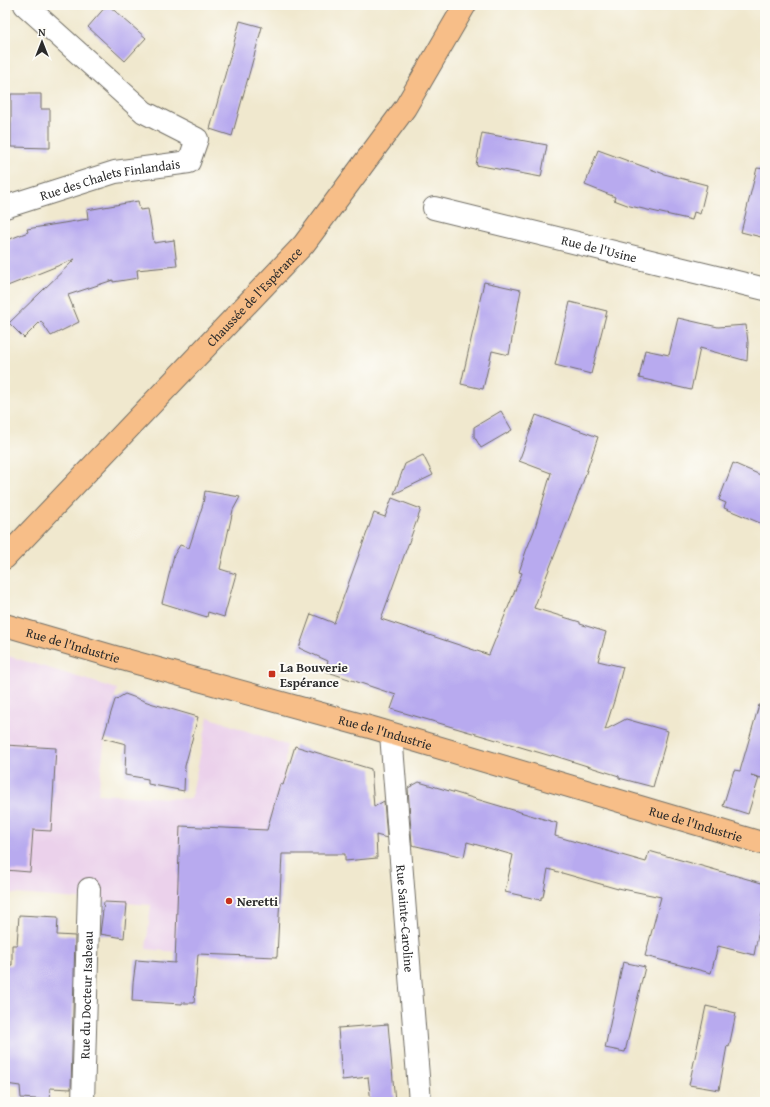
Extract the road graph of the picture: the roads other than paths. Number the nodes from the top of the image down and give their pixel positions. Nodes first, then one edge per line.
1 (25, 5) edge
2 (465, 5) edge
3 (5, 207) edge
4 (434, 208) dead end
5 (765, 289) edge
6 (5, 558) edge
7 (5, 625) edge
8 (391, 734) junction
9 (765, 844) edge
10 (89, 889) dead end
11 (83, 1102) edge
12 (420, 1102) edge

1 - 3 street, Rue des Chalets Finlandais
2 - 6 main road, Chaussée de l'Espérance
4 - 5 street, Rue de l'Usine
7 - 8 main road, Rue de l'Industrie
8 - 9 main road, Rue de l'Industrie
8 - 12 street, Rue Sainte-Caroline
10 - 11 street, Rue du Docteur Isabeau

